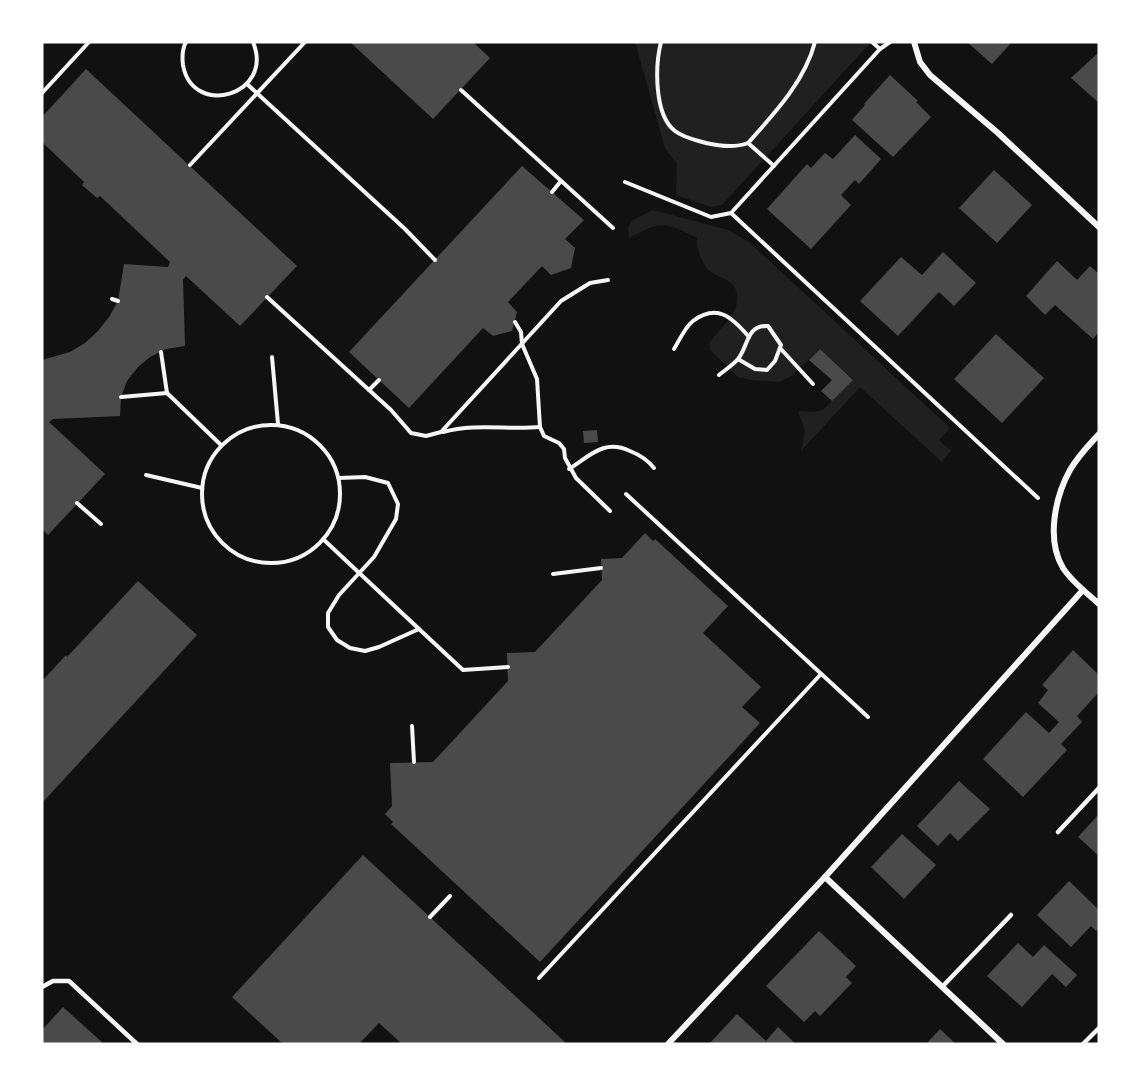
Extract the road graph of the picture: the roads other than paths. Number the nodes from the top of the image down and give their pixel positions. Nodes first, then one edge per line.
1 (914, 42) edge
2 (1099, 227) edge
3 (1099, 434) edge
4 (1083, 590) junction
5 (1099, 604) edge
6 (1099, 788) edge
7 (1058, 832) dead end
8 (825, 877) junction
9 (1011, 915) dead end
10 (42, 987) edge
11 (942, 987) junction
12 (1099, 1028) edge
13 (137, 1044) edge
14 (668, 1044) edge
15 (1004, 1044) edge
16 (1083, 1044) edge

1 - 2 street
3 - 4 street
4 - 5 street
4 - 8 street
6 - 7 lane
8 - 11 street
8 - 14 street
9 - 11 lane
10 - 13 lane
11 - 15 street
12 - 16 lane

